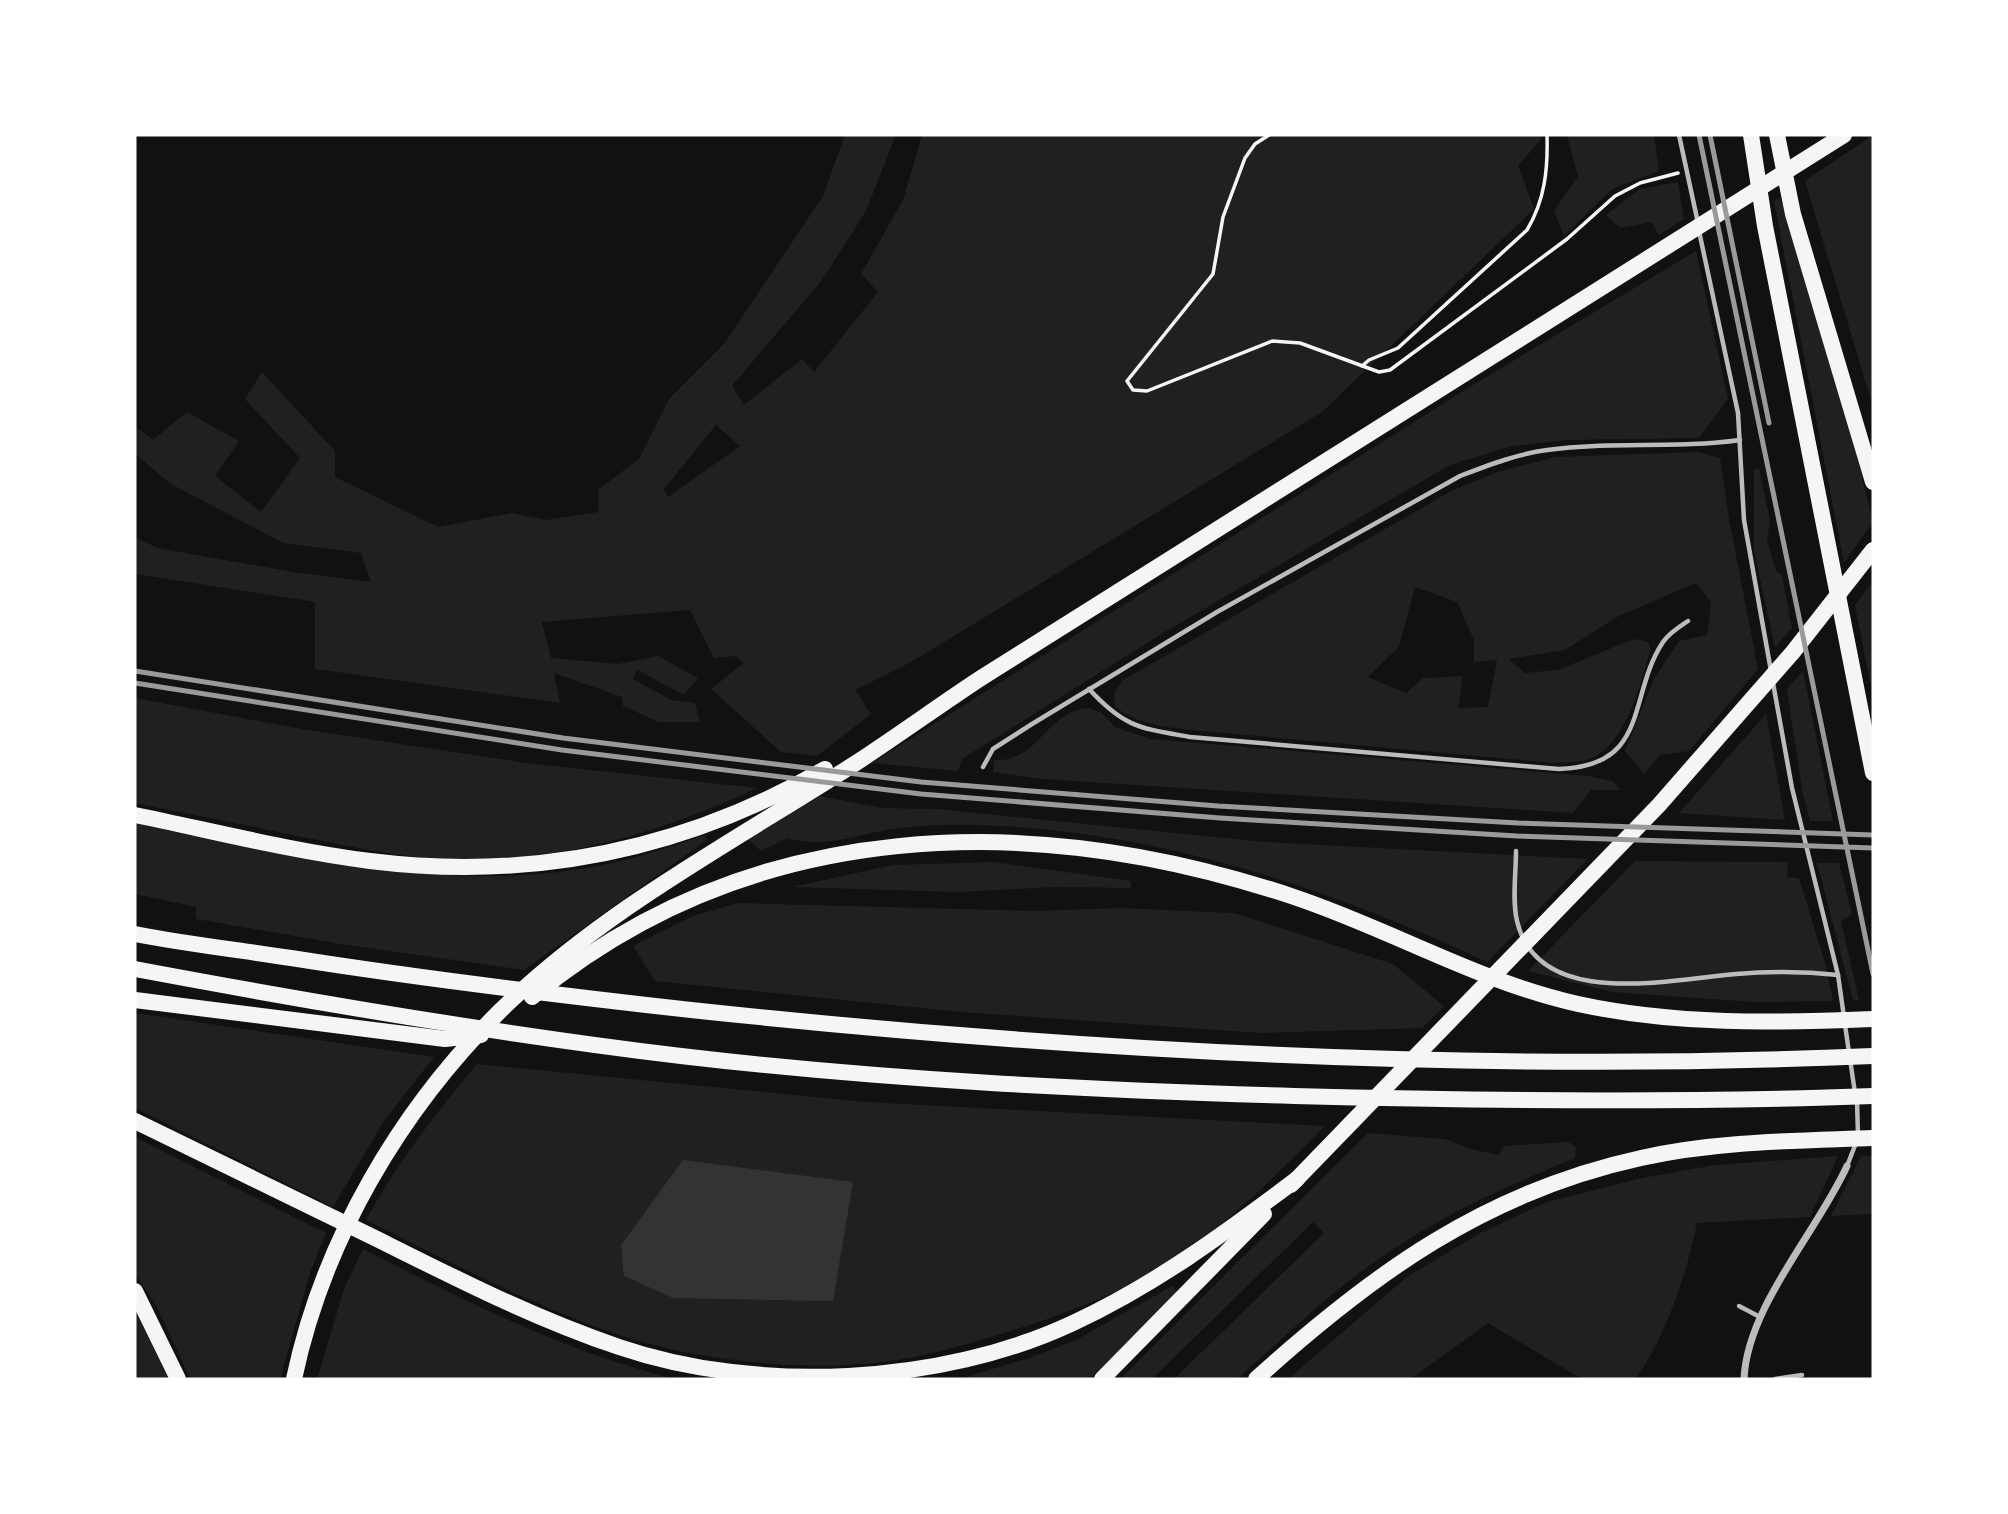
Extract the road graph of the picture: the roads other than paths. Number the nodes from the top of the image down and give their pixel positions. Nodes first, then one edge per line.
1 (1679, 135) edge
2 (1751, 135) edge
3 (1777, 135) edge
4 (1844, 135) edge
5 (1740, 440) junction
6 (1873, 482) edge
7 (1873, 550) edge
8 (1688, 621) dead end
9 (1089, 689) junction
10 (850, 760) junction
11 (983, 767) dead end
12 (1873, 773) edge
13 (135, 815) edge
14 (1516, 851) dead end
15 (135, 934) edge
16 (135, 969) edge
17 (1838, 975) junction
18 (135, 1000) edge
19 (1873, 1019) edge
20 (500, 1032) junction
21 (1873, 1056) edge
22 (447, 1073) junction
23 (1873, 1096) edge
24 (135, 1121) edge
25 (1873, 1138) edge
26 (1847, 1166) joint
27 (1297, 1179) junction
28 (135, 1291) edge
29 (1739, 1306) dead end
30 (1760, 1317) junction
31 (1802, 1374) dead end
32 (178, 1379) edge
33 (294, 1379) edge
34 (1102, 1379) edge
35 (1256, 1379) edge
36 (1744, 1379) edge
37 (1774, 1379) edge

1 - 5 lane
2 - 12 highway
3 - 6 highway
4 - 10 highway
5 - 9 lane
5 - 17 lane
7 - 27 highway
8 - 9 lane
9 - 11 lane
10 - 13 highway
10 - 22 highway
14 - 17 lane
15 - 21 highway
16 - 20 highway
17 - 26 lane
18 - 20 highway
19 - 22 highway
20 - 23 highway
22 - 33 highway
24 - 27 highway
25 - 35 highway
26 - 30 street
27 - 34 highway
28 - 32 highway
29 - 30 lane
30 - 36 street
31 - 37 lane

